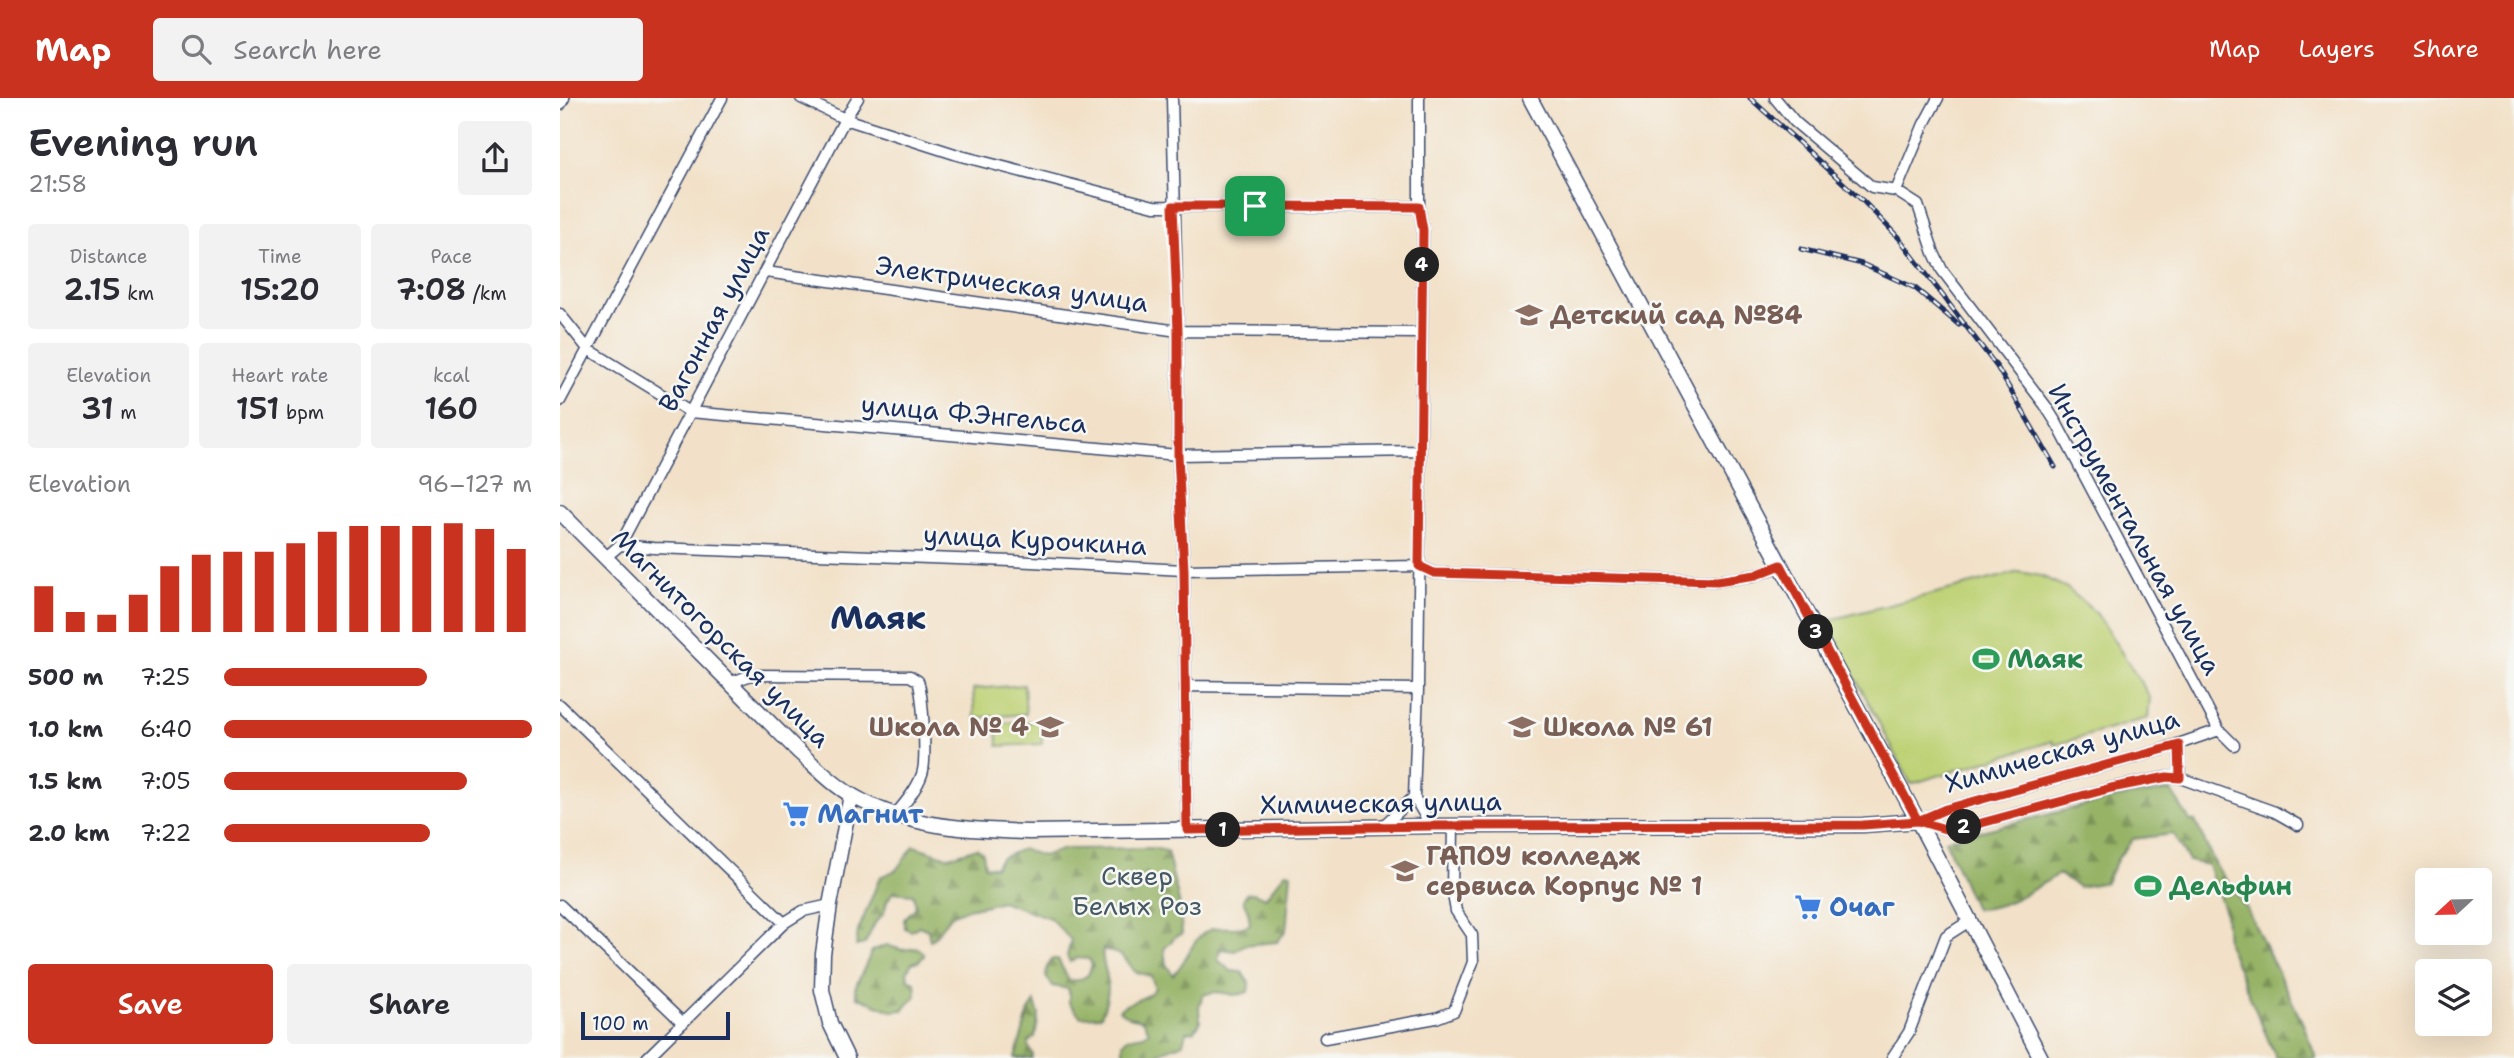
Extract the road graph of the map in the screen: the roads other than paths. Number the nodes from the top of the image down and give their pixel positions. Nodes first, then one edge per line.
1 (564, 98) edge
2 (722, 98) edge
3 (801, 98) edge
4 (858, 98) edge
5 (1172, 98) edge
6 (1419, 98) edge
7 (1530, 98) edge
8 (1776, 98) edge
9 (1938, 98) edge
10 (560, 105) edge
11 (845, 119) junction
12 (1896, 191) junction
13 (1173, 206) junction
14 (1419, 207) junction
15 (766, 272) junction
16 (560, 314) edge
17 (1178, 331) junction
18 (1421, 333) junction
19 (588, 349) junction
20 (560, 401) edge
21 (690, 412) junction
22 (1420, 451) junction
23 (1178, 455) junction
24 (560, 512) edge
25 (620, 545) junction
26 (606, 557) junction
27 (1781, 565) junction
28 (1419, 566) junction
29 (1184, 570) junction
30 (730, 683) junction
31 (1185, 687) junction
32 (1418, 689) junction
33 (560, 705) edge
34 (2219, 730) junction
35 (2179, 745) junction
36 (2234, 745) dead end
37 (2180, 778) junction
38 (851, 795) junction
39 (1414, 797) junction
40 (895, 815) junction
41 (1918, 821) junction
42 (2298, 825) dead end
43 (1431, 826) junction
44 (1453, 826) junction
45 (1382, 827) junction
46 (1187, 830) junction
47 (560, 905) edge
48 (830, 905) junction
49 (1971, 920) junction
50 (784, 923) junction
51 (683, 1023) junction
52 (1325, 1038) dead end
53 (647, 1058) edge
54 (847, 1058) edge
55 (1892, 1058) edge
56 (2041, 1058) edge

1 - 10 street
2 - 19 street
3 - 11 street
4 - 11 street, Вагонная улица
5 - 13 street
6 - 14 street
7 - 27 street
8 - 12 street, Инструментальная улица
9 - 12 street
11 - 13 street
11 - 15 street, Вагонная улица
12 - 34 street, Инструментальная улица
13 - 14 street
13 - 17 street
14 - 18 street
15 - 17 street, Электрическая улица
15 - 21 street, Вагонная улица
16 - 19 street, улица Ф.Энгельса
17 - 18 street, Электрическая улица
17 - 23 street
18 - 22 street
19 - 20 street
19 - 21 street, улица Ф.Энгельса
21 - 23 street, улица Ф.Энгельса
21 - 25 street, Вагонная улица
22 - 23 street, улица Ф.Энгельса
22 - 28 street
23 - 29 street
24 - 26 street, Магнитогорская улица
25 - 26 street, Вагонная улица
25 - 29 street, улица Курочкина
26 - 30 street, Магнитогорская улица
27 - 28 street, улица Курочкина
27 - 41 street
28 - 29 street, улица Курочкина
28 - 32 street
29 - 31 street
30 - 38 street, Магнитогорская улица
30 - 40 street
31 - 32 street
31 - 46 street
32 - 39 street
33 - 50 street
34 - 35 street, Химическая улица
34 - 36 street, Инструментальная улица
35 - 37 street
35 - 41 street, Химическая улица
37 - 41 street, Химическая улица
37 - 42 street, Химическая улица
38 - 40 street, Химическая улица
38 - 48 street
39 - 43 street
39 - 45 street
40 - 46 street, Химическая улица
41 - 44 street, Химическая улица
41 - 49 street
43 - 44 street, Химическая улица
43 - 45 street, Химическая улица
44 - 52 street
45 - 46 street, Химическая улица
47 - 51 street
48 - 50 street
48 - 54 street
49 - 55 street
49 - 56 street
50 - 51 street
51 - 53 street

